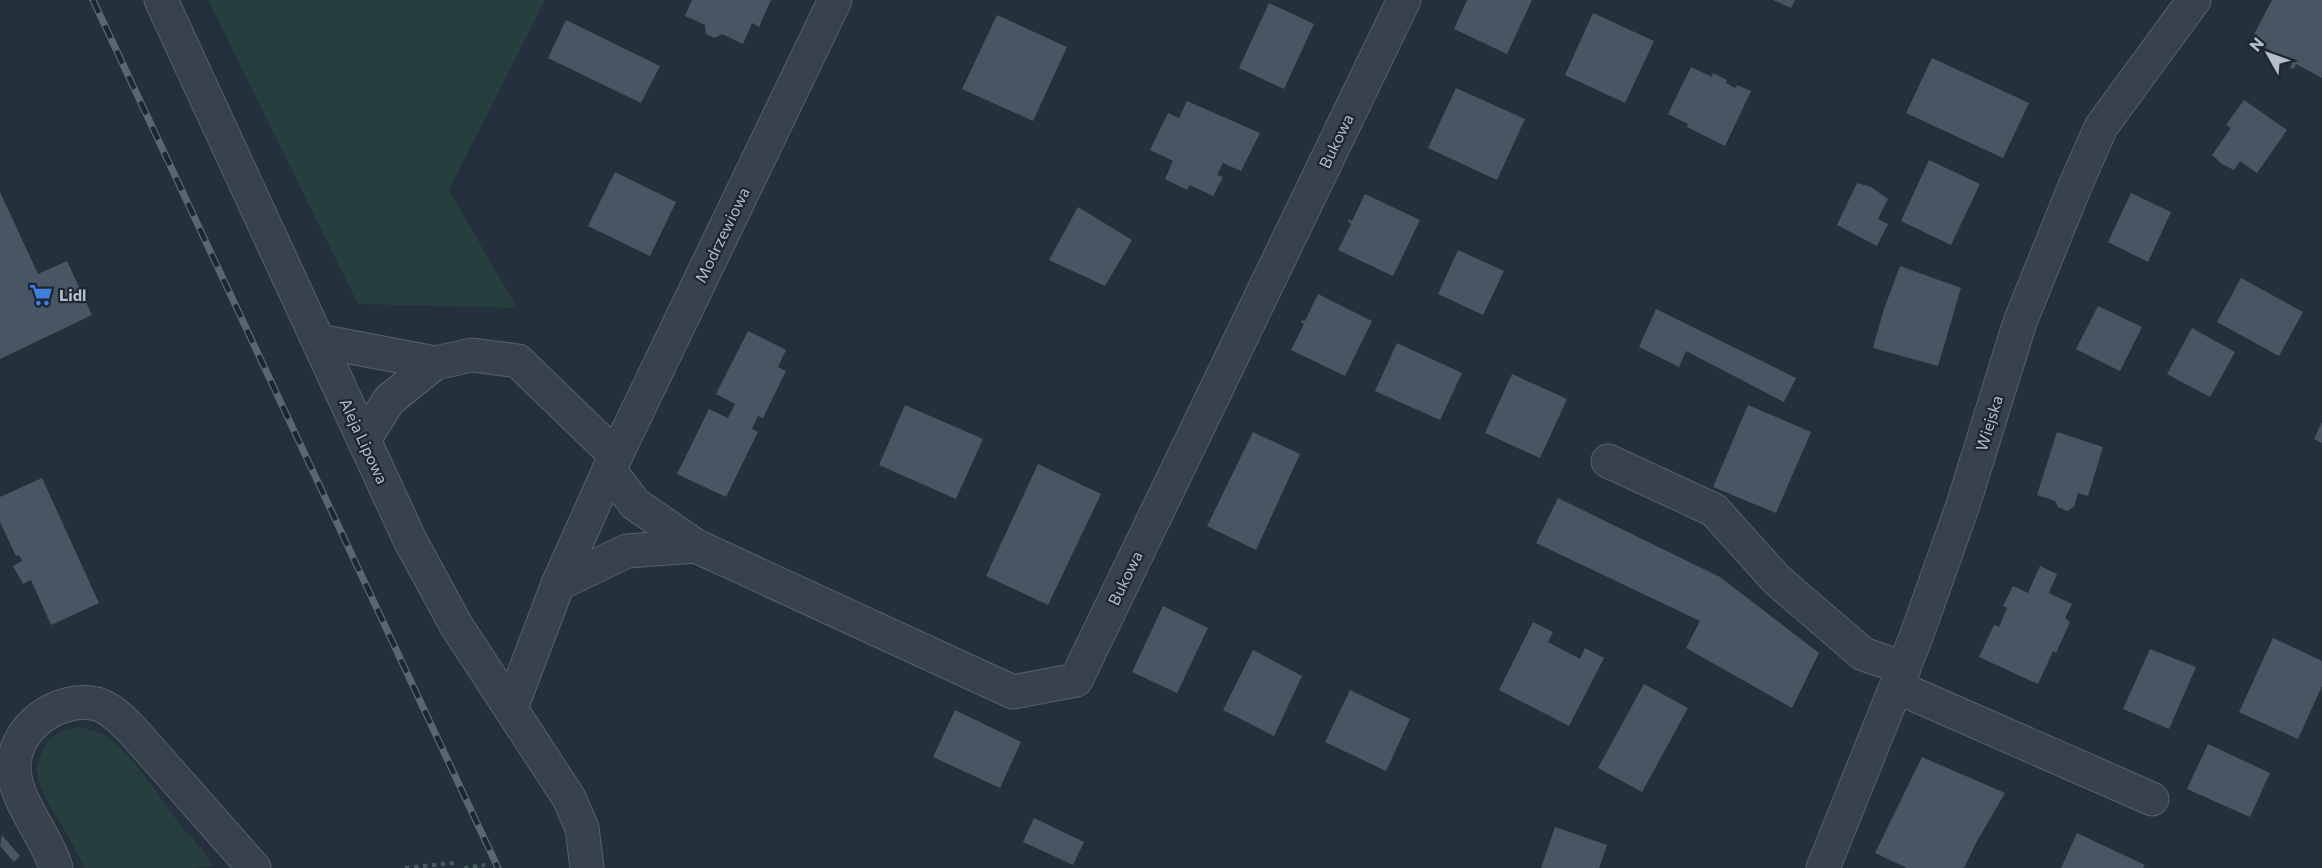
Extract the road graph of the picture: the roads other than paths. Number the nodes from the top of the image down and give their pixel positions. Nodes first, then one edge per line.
1 (161, 0) edge
2 (835, 0) edge
3 (1404, 0) edge
4 (2194, 0) edge
5 (319, 341) junction
6 (435, 363) junction
7 (364, 440) junction
8 (1608, 461) dead end
9 (612, 463) junction
10 (696, 546) junction
11 (558, 584) junction
12 (1901, 677) junction
13 (511, 708) junction
14 (2152, 799) dead end
15 (56, 868) edge
16 (254, 868) edge
17 (586, 868) edge
18 (1823, 868) edge

1 - 5 street, Aleja Lipowa
2 - 9 street, Modrzewiowa
3 - 10 street, Bukowa
4 - 12 street, Wiejska
5 - 6 street
5 - 7 street, Aleja Lipowa
6 - 7 street
6 - 9 street, Bukowa
7 - 13 street, Aleja Lipowa
8 - 12 street
9 - 10 street, Bukowa
9 - 11 street, Modrzewiowa
10 - 11 street
11 - 13 street, Modrzewiowa
12 - 14 street
12 - 18 street, Wiejska
13 - 17 street, Aleja Lipowa
15 - 16 street

